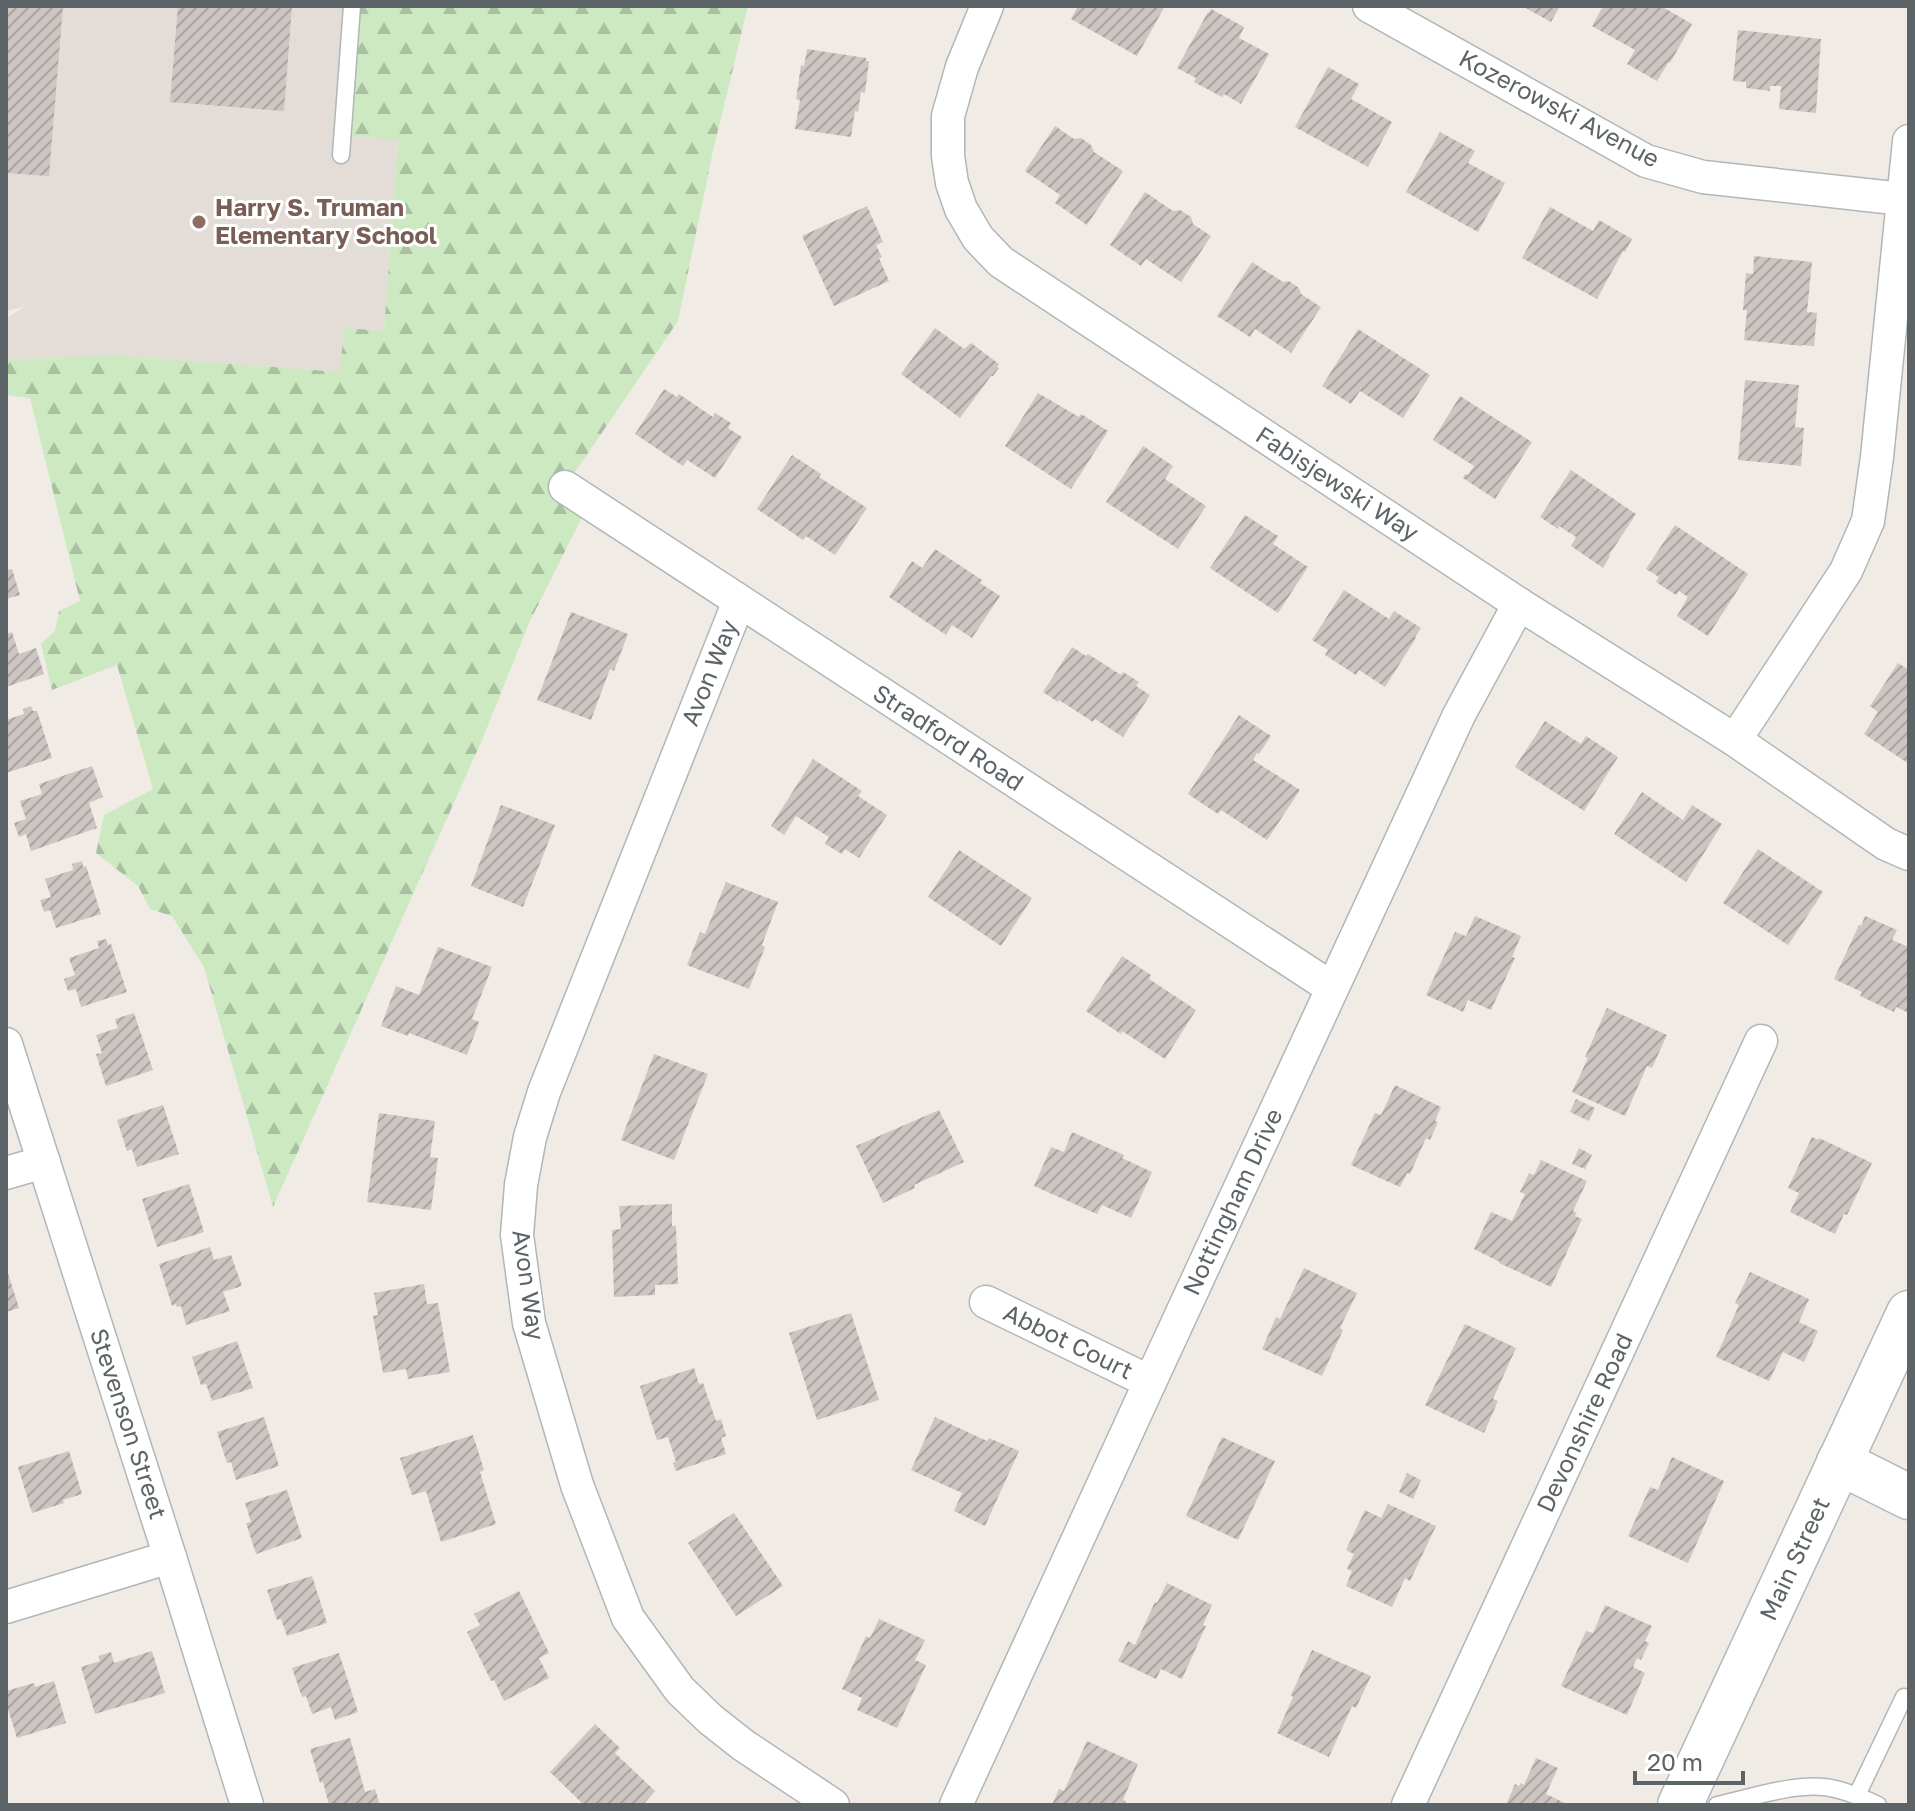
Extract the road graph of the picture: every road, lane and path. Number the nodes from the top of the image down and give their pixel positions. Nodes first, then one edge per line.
1 (352, 6) edge
2 (987, 6) edge
3 (1369, 6) edge
4 (1909, 141) edge
5 (341, 155) dead end
6 (1903, 199) junction
7 (565, 487) dead end
8 (739, 601) junction
9 (1519, 604) junction
10 (1735, 740) junction
11 (1909, 854) edge
12 (1332, 988) junction
13 (1761, 1041) dead end
14 (6, 1044) edge
15 (44, 1162) junction
16 (6, 1173) edge
17 (986, 1302) dead end
18 (1909, 1313) edge
19 (1150, 1382) junction
20 (1839, 1462) junction
21 (1909, 1497) edge
22 (170, 1557) junction
23 (6, 1607) edge
24 (1909, 1700) edge
25 (1857, 1795) junction
26 (247, 1805) edge
27 (833, 1805) edge
28 (956, 1805) edge
29 (1408, 1805) edge
30 (1680, 1805) edge
31 (1717, 1805) edge
32 (1878, 1805) edge

1 - 5 lane
2 - 9 street, Fabisjewski Way
3 - 6 street, Kozerowski Avenue
4 - 6 street
6 - 10 street
7 - 8 street, Stradford Road
8 - 12 street, Stradford Road
8 - 27 street, Avon Way
9 - 10 street, Fabisjewski Way
9 - 12 street, Nottingham Drive
10 - 11 street, Fabisjewski Way
12 - 19 street, Nottingham Drive
13 - 29 street, Devonshire Road
14 - 15 street, Stevenson Street
15 - 16 street
15 - 22 street, Stevenson Street
17 - 19 street, Abbot Court
18 - 20 main road, Main Street
19 - 28 street, Nottingham Drive
20 - 21 main road
20 - 30 main road, Main Street
22 - 23 street
22 - 26 street, Stevenson Street
24 - 25 lane
25 - 31 lane
25 - 32 lane

